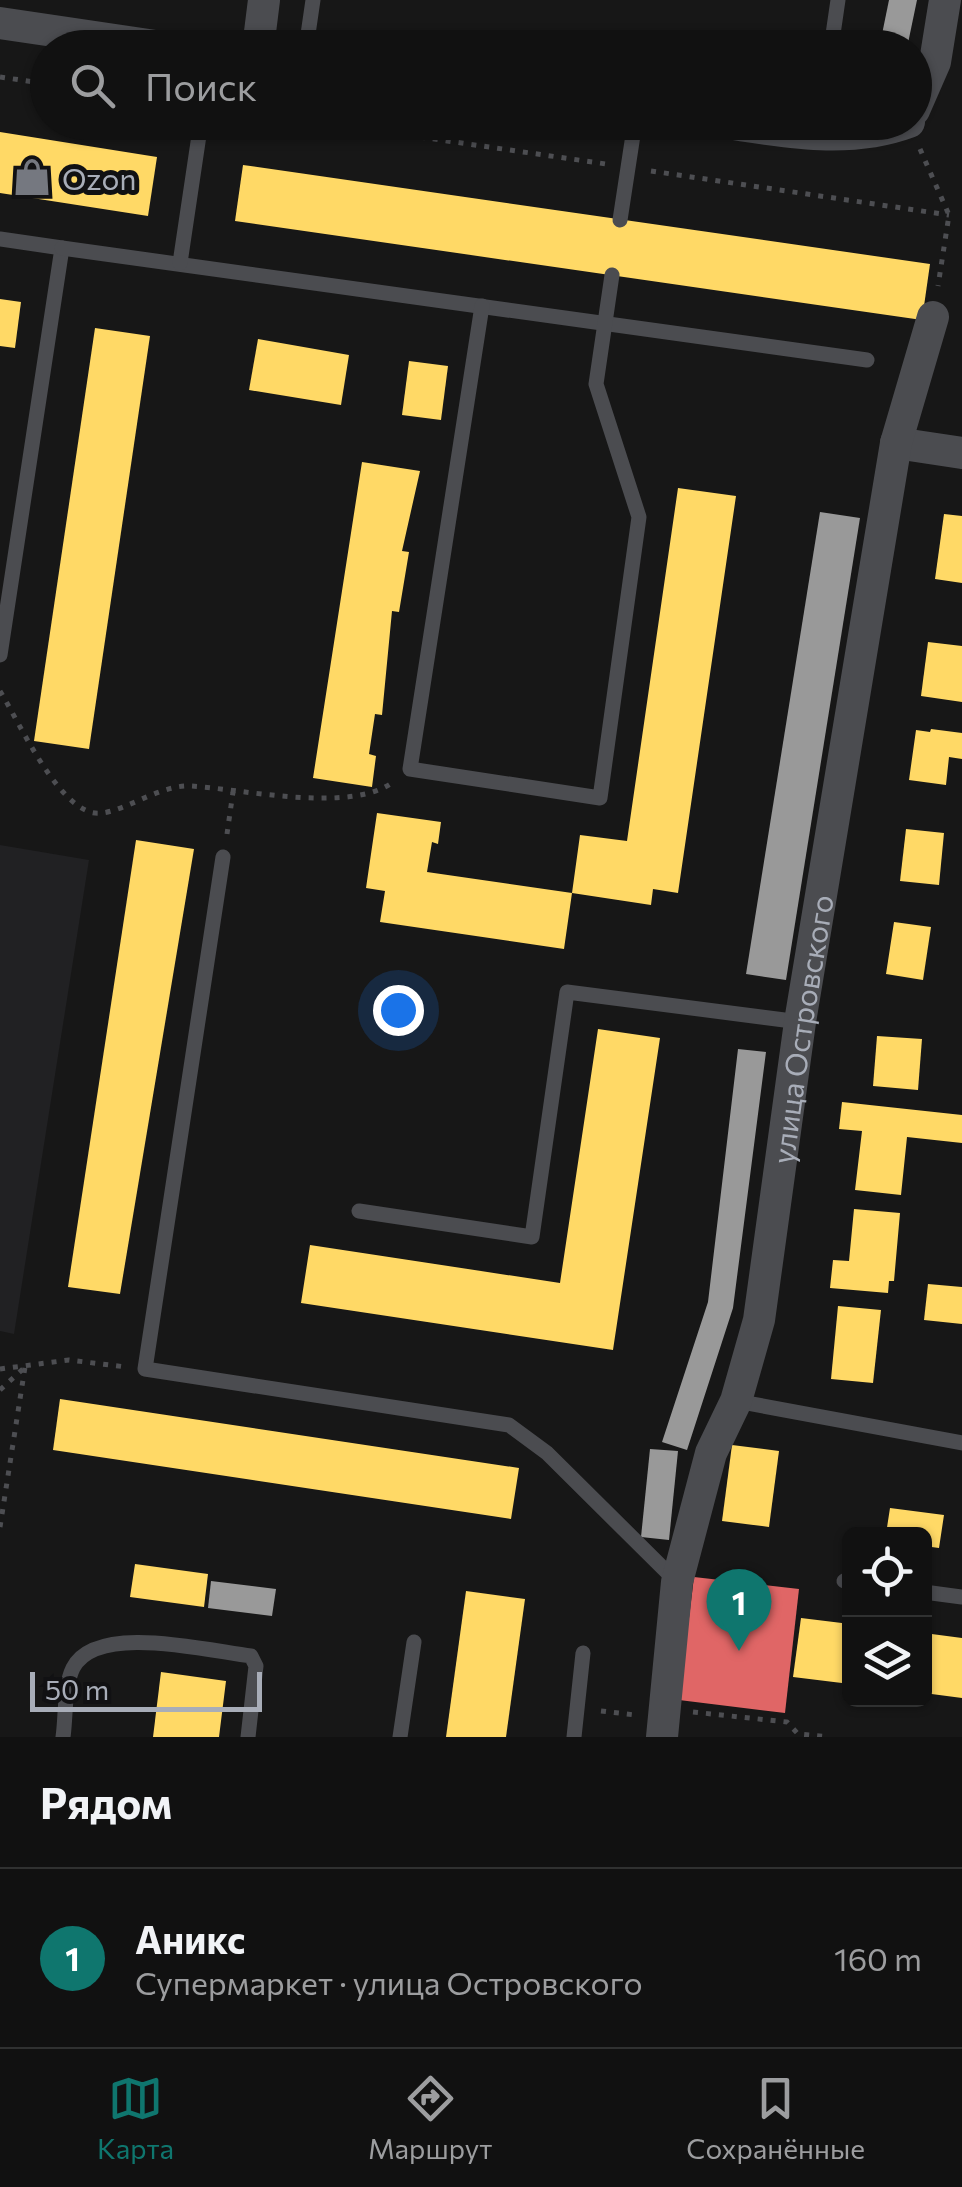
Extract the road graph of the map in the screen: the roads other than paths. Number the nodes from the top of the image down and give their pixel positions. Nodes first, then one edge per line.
1 (264, 0) edge
2 (312, 0) edge
3 (838, 0) edge
4 (945, 0) edge
5 (0, 24) edge
6 (42, 30) edge
7 (260, 30) edge
8 (308, 30) edge
9 (834, 30) edge
10 (932, 69) edge
11 (198, 140) edge
12 (632, 140) edge
13 (620, 220) dead end
14 (0, 238) edge
15 (62, 248) junction
16 (180, 263) junction
17 (612, 276) dead end
18 (482, 306) junction
19 (934, 317) road end
20 (605, 324) junction
21 (867, 360) dead end
22 (896, 443) junction
23 (962, 453) edge
24 (0, 655) edge
25 (224, 857) road end
26 (800, 1022) junction
27 (359, 1211) dead end
28 (736, 1401) junction
29 (962, 1443) edge
30 (677, 1582) junction
31 (932, 1593) edge
32 (962, 1597) edge
33 (414, 1642) dead end
34 (583, 1653) dead end
35 (663, 1727) edge
36 (63, 1737) edge
37 (248, 1737) edge
38 (400, 1737) edge
39 (574, 1737) edge

1 - 7 street
2 - 8 lane
3 - 9 lane
4 - 10 street
5 - 6 street
11 - 16 lane
12 - 13 lane
14 - 15 lane
15 - 16 lane
15 - 24 lane
16 - 18 lane
17 - 20 lane
18 - 20 lane
18 - 20 lane
19 - 22 street, улица Островского
20 - 21 lane
22 - 23 street
22 - 26 street, улица Островского
25 - 30 lane
26 - 27 lane
26 - 28 street, улица Островского
28 - 29 lane
28 - 30 street, улица Островского
30 - 35 street, улица Островского
31 - 32 lane
33 - 38 lane
34 - 39 lane
36 - 37 lane

